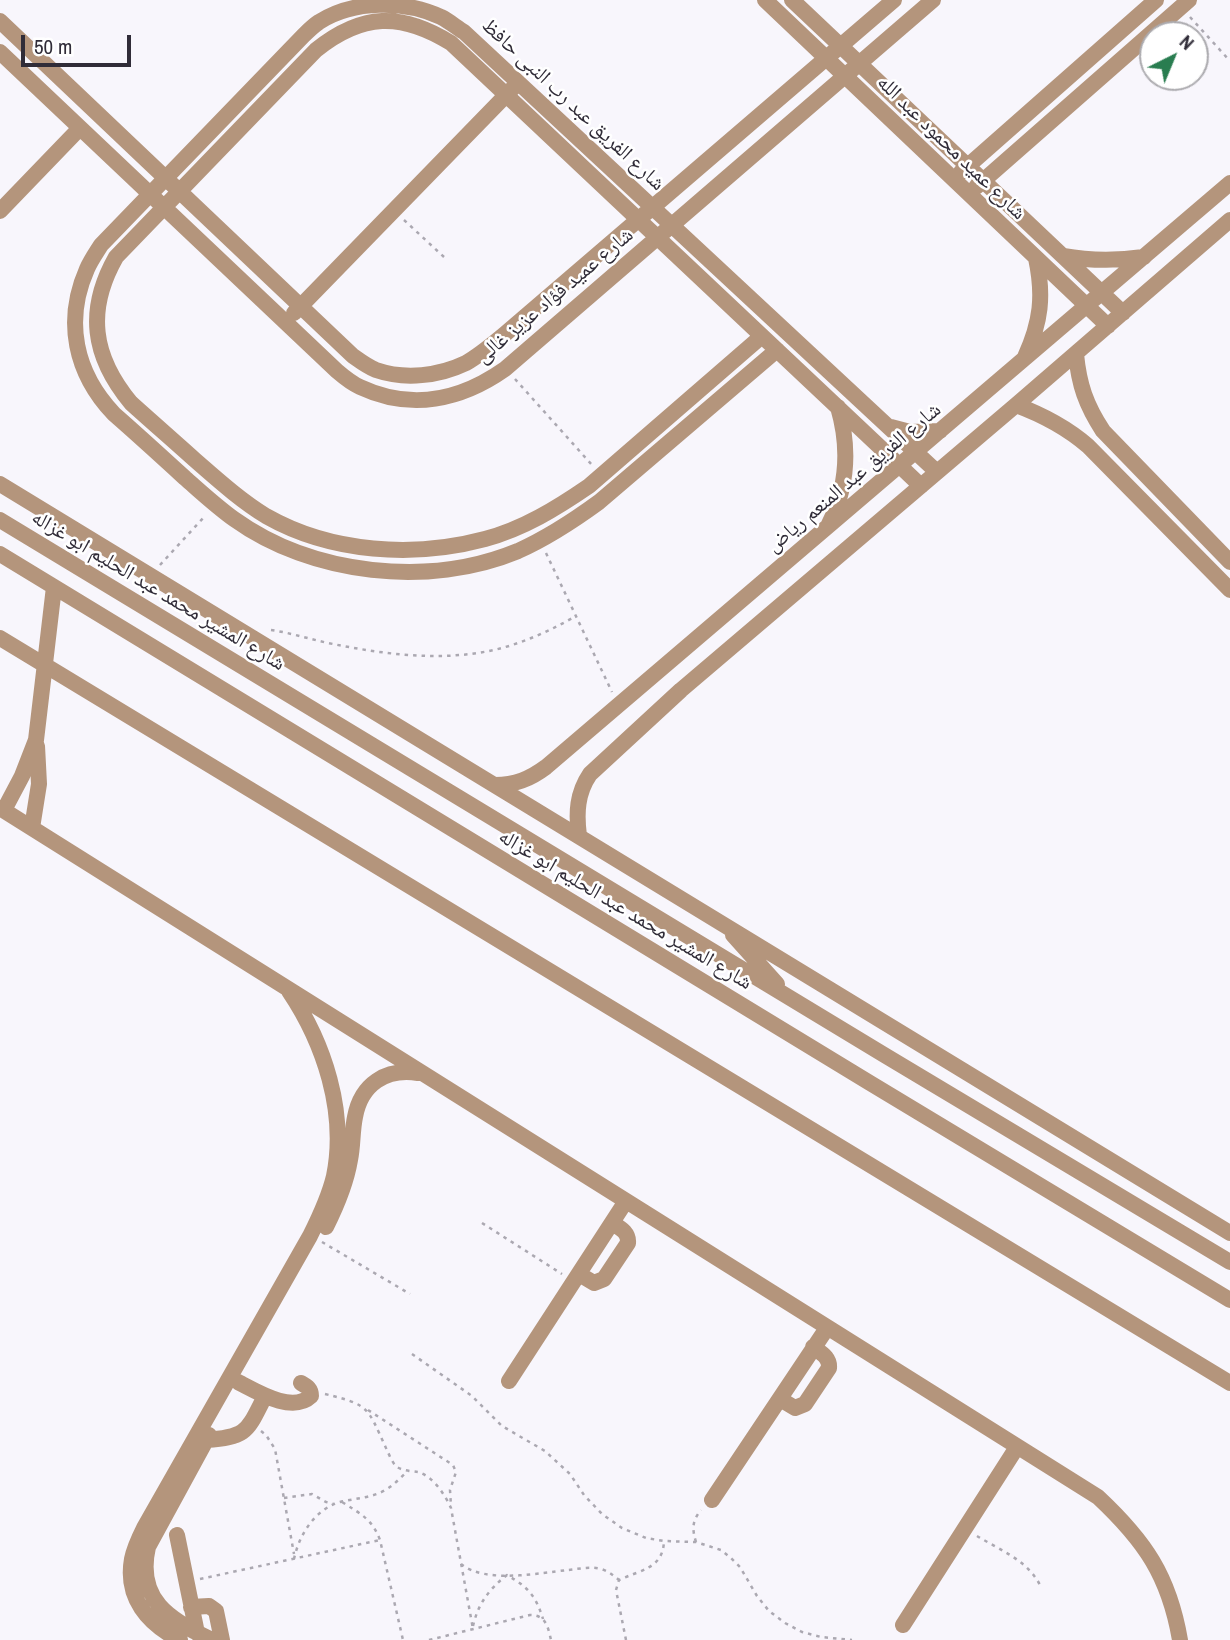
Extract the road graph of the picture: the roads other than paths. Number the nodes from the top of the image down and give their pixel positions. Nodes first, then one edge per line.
1 (765, 0) edge
2 (792, 0) edge
3 (894, 0) edge
4 (933, 0) edge
5 (1156, 0) edge
6 (1182, 2) edge
7 (0, 22) edge
8 (840, 46) junction
9 (0, 52) edge
10 (827, 58) junction
11 (859, 64) junction
12 (845, 76) junction
13 (518, 82) junction
14 (506, 95) junction
15 (80, 128) junction
16 (968, 166) junction
17 (165, 178) junction
18 (954, 179) junction
19 (984, 181) junction
20 (1230, 183) edge
21 (179, 191) junction
22 (968, 193) junction
23 (149, 194) junction
24 (164, 207) junction
25 (653, 207) junction
26 (0, 211) edge
27 (638, 219) junction
28 (1230, 220) edge
29 (671, 225) junction
30 (657, 237) junction
31 (1063, 256) junction
32 (1144, 257) junction
33 (1036, 258) junction
34 (1102, 293) junction
35 (1087, 306) junction
36 (301, 307) junction
37 (1124, 313) junction
38 (285, 323) junction
39 (1108, 326) junction
40 (762, 336) junction
41 (777, 350) junction
42 (1076, 354) junction
43 (1023, 360) junction
44 (1016, 405) junction
45 (838, 407) junction
46 (887, 425) junction
47 (940, 431) junction
48 (916, 452) junction
49 (900, 466) junction
50 (937, 472) junction
51 (0, 484) edge
52 (921, 486) junction
53 (0, 520) edge
54 (827, 528) junction
55 (0, 554) edge
56 (1230, 562) edge
57 (54, 587) junction
58 (1230, 590) edge
59 (0, 638) edge
60 (44, 665) junction
61 (661, 669) junction
62 (681, 690) junction
63 (36, 740) junction
64 (495, 785) junction
65 (2, 809) edge
66 (32, 828) junction
67 (579, 836) junction
68 (722, 923) junction
69 (285, 986) junction
70 (788, 996) junction
71 (878, 1070) junction
72 (422, 1073) junction
73 (626, 1201) junction
74 (612, 1223) junction
75 (1230, 1233) edge
76 (1230, 1262) edge
77 (576, 1278) junction
78 (1230, 1300) edge
79 (827, 1328) junction
80 (814, 1348) junction
81 (509, 1381) dead end
82 (238, 1382) junction
83 (1230, 1383) edge
84 (306, 1387) road end
85 (265, 1396) junction
86 (779, 1399) junction
87 (206, 1440) junction
88 (1017, 1447) junction
89 (712, 1500) road end
90 (177, 1535) dead end
91 (191, 1607) junction
92 (903, 1625) dead end
93 (203, 1637) edge
94 (180, 1640) edge
95 (222, 1640) edge
96 (1180, 1640) edge

1 - 10 street, شارع عميد محمود عبد الله
2 - 8 street, شارع عميد محمود عبد الله
3 - 8 street, شارع عميد فؤاد عزيز غالى
4 - 11 street, شارع عميد فؤاد عزيز غالى
5 - 16 street
6 - 19 street
7 - 17 street, شارع عميد فؤاد عزيز غالى
8 - 10 street, شارع عميد فؤاد عزيز غالى
8 - 11 street, شارع عميد محمود عبد الله
9 - 15 street, شارع عميد فؤاد عزيز غالى
10 - 12 street, شارع عميد محمود عبد الله
10 - 25 street, شارع عميد فؤاد عزيز غالى
11 - 12 street, شارع عميد فؤاد عزيز غالى
11 - 16 street, شارع عميد محمود عبد الله
12 - 18 street, شارع عميد محمود عبد الله
12 - 29 street, شارع عميد فؤاد عزيز غالى
13 - 14 street
13 - 17 street, شارع الفريق عبد رب النبى حافظ
13 - 25 street, شارع الفريق عبد رب النبى حافظ
14 - 21 street, شارع الفريق عبد رب النبى حافظ
14 - 27 street, شارع الفريق عبد رب النبى حافظ
14 - 36 street
15 - 23 street, شارع عميد فؤاد عزيز غالى
15 - 26 street
16 - 18 street
16 - 19 street, شارع عميد محمود عبد الله
17 - 21 street, شارع عميد فؤاد عزيز غالى
17 - 23 street, شارع الفريق عبد رب النبى حافظ
18 - 22 street, شارع عميد محمود عبد الله
19 - 22 street
19 - 31 street, شارع عميد محمود عبد الله
20 - 32 street, شارع الفريق عبد المنعم رياض
21 - 24 street, شارع الفريق عبد رب النبى حافظ
21 - 36 street, شارع عميد فؤاد عزيز غالى
22 - 33 street, شارع عميد محمود عبد الله
23 - 24 street, شارع عميد فؤاد عزيز غالى
23 - 41 street, شارع الفريق عبد رب النبى حافظ
24 - 38 street, شارع عميد فؤاد عزيز غالى
24 - 40 street, شارع الفريق عبد رب النبى حافظ
25 - 27 street, شارع عميد فؤاد عزيز غالى
25 - 29 street, شارع الفريق عبد رب النبى حافظ
27 - 30 street, شارع الفريق عبد رب النبى حافظ
27 - 36 street, شارع عميد فؤاد عزيز غالى
28 - 37 street
29 - 30 street, شارع عميد فؤاد عزيز غالى
29 - 46 street, شارع الفريق عبد رب النبى حافظ
30 - 38 street, شارع عميد فؤاد عزيز غالى
30 - 40 street, شارع الفريق عبد رب النبى حافظ
31 - 32 street
31 - 34 street, شارع عميد محمود عبد الله
32 - 34 street, شارع الفريق عبد المنعم رياض
33 - 35 street, شارع عميد محمود عبد الله
33 - 43 street
34 - 35 street, شارع الفريق عبد المنعم رياض
34 - 37 street, شارع عميد محمود عبد الله
35 - 39 street, شارع عميد محمود عبد الله
35 - 43 street, شارع الفريق عبد المنعم رياض
36 - 38 street
37 - 39 street
39 - 42 street
40 - 41 street, شارع الفريق عبد رب النبى حافظ
41 - 45 street, شارع الفريق عبد رب النبى حافظ
42 - 44 street
42 - 56 street
43 - 47 street, شارع الفريق عبد المنعم رياض
44 - 50 street
44 - 58 street
45 - 49 street, شارع الفريق عبد رب النبى حافظ
45 - 54 street
46 - 47 street
46 - 48 street, شارع الفريق عبد رب النبى حافظ
47 - 48 street, شارع الفريق عبد المنعم رياض
48 - 49 street, شارع الفريق عبد المنعم رياض
48 - 50 street, شارع الفريق عبد رب النبى حافظ
49 - 52 street, شارع الفريق عبد رب النبى حافظ
49 - 54 street, شارع الفريق عبد المنعم رياض
50 - 52 street
51 - 64 street
52 - 62 street
53 - 70 street, شارع المشير محمد عبد الحليم ابو غزاله
54 - 61 street, شارع الفريق عبد المنعم رياض
55 - 57 street, شارع المشير محمد عبد الحليم ابو غزاله
57 - 60 street
57 - 71 street, شارع المشير محمد عبد الحليم ابو غزاله
59 - 60 street
60 - 63 street
60 - 83 street
61 - 62 street
61 - 64 street, شارع الفريق عبد المنعم رياض
62 - 67 street
63 - 65 street
63 - 66 street
64 - 67 street
65 - 66 street
66 - 69 street
67 - 68 street
68 - 70 street
68 - 75 street
69 - 72 street
69 - 94 street
70 - 71 street, شارع المشير محمد عبد الحليم ابو غزاله
71 - 76 street, شارع المشير محمد عبد الحليم ابو غزاله
71 - 78 street, شارع المشير محمد عبد الحليم ابو غزاله
72 - 73 street
72 - 82 street
73 - 74 street
73 - 79 street
74 - 77 street
74 - 77 street
77 - 81 street
79 - 80 street
79 - 88 street
80 - 86 street
80 - 86 street
82 - 85 street
82 - 87 street
84 - 85 street
85 - 87 street
86 - 89 street
87 - 93 street
88 - 92 street
88 - 96 street
90 - 91 street
91 - 93 street
91 - 95 street

